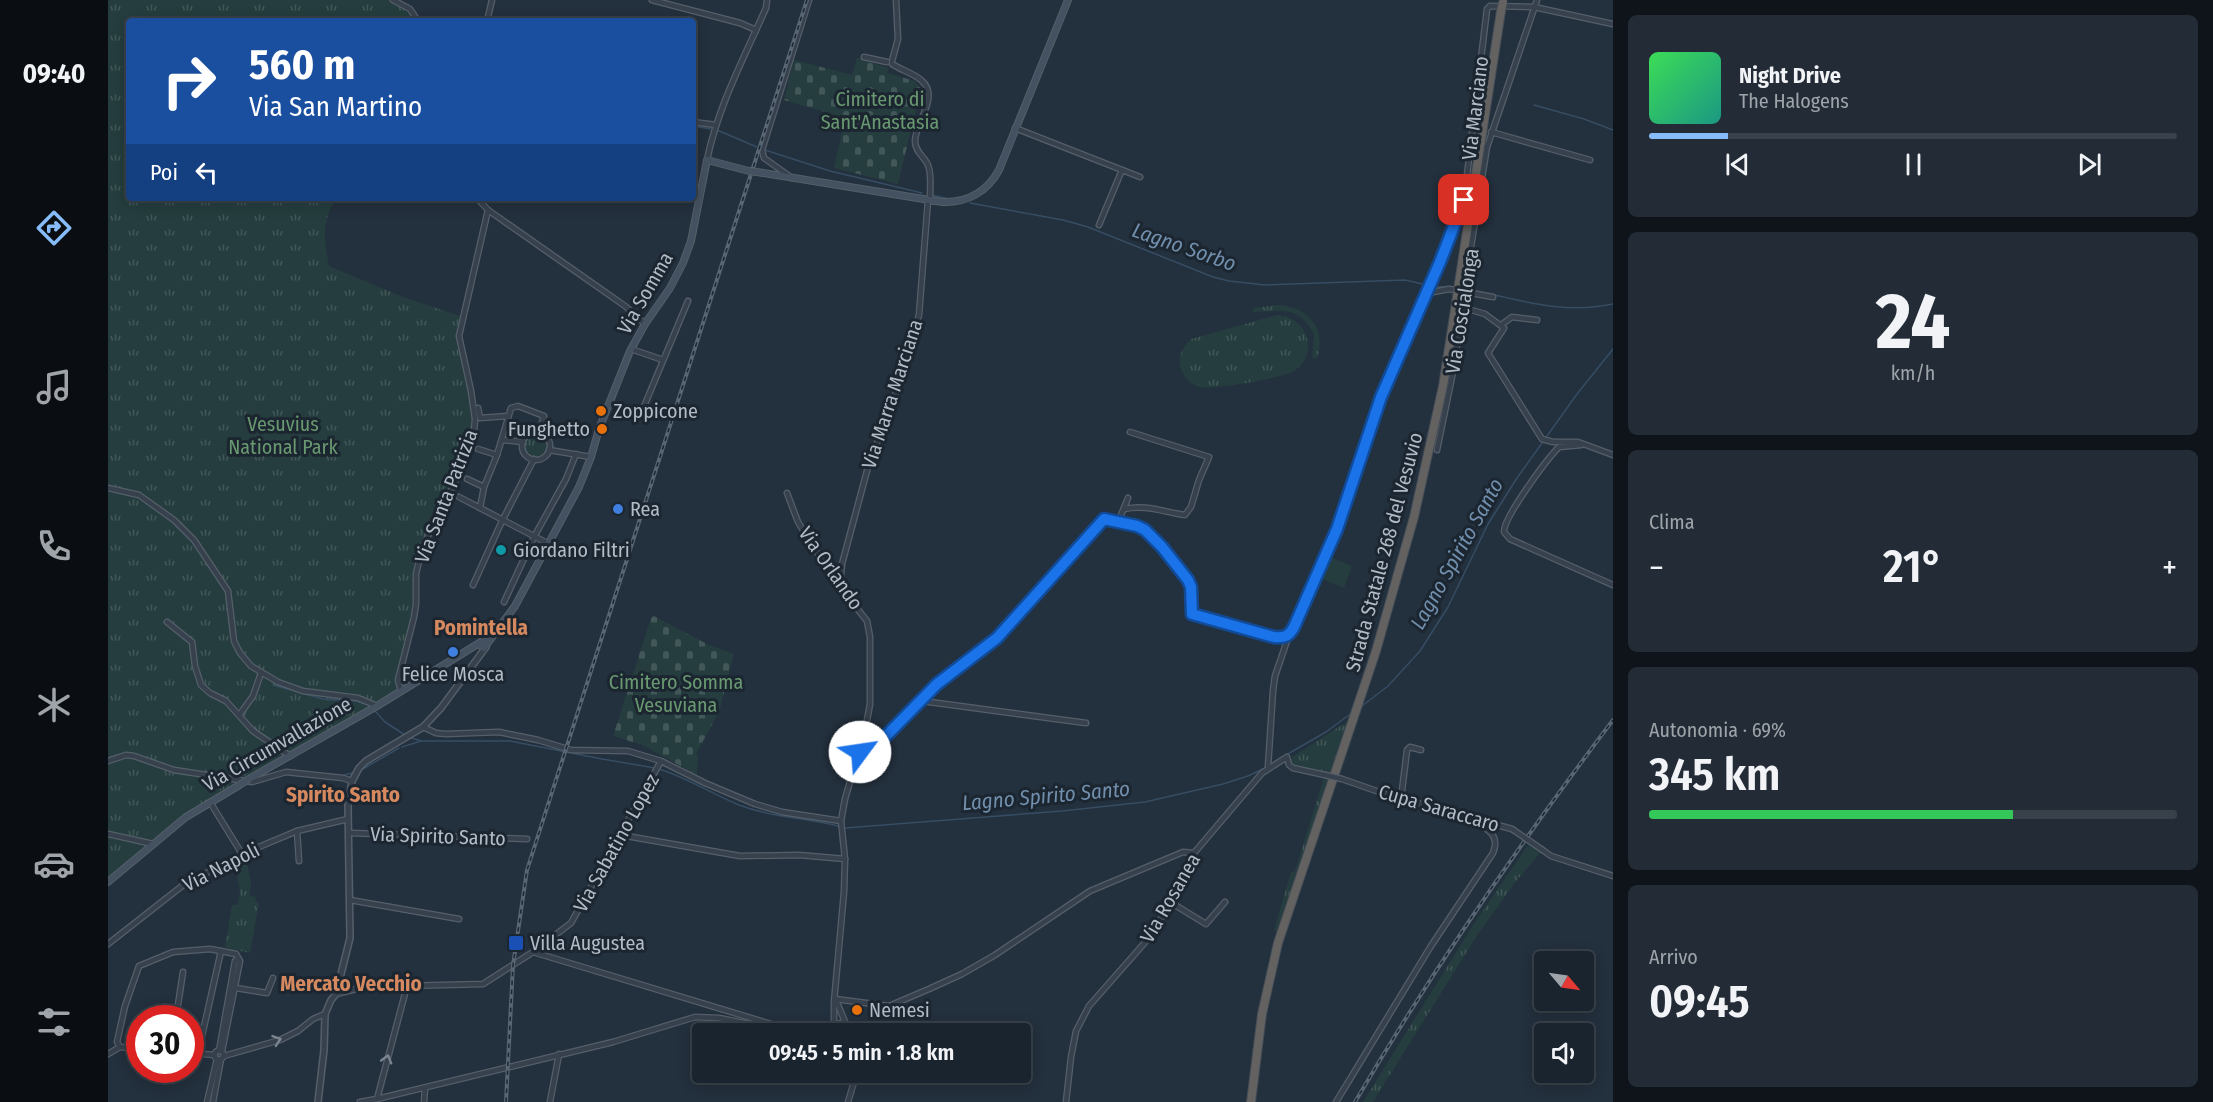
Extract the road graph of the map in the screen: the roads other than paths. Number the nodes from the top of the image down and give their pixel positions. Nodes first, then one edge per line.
1 (393, 0) edge
2 (492, 0) edge
3 (652, 0) edge
4 (767, 0) edge
5 (809, 0) edge
6 (896, 0) edge
7 (1068, 0) edge
8 (1537, 0) edge
9 (1502, 4) edge
10 (1534, 7) junction
11 (416, 18) edge
12 (488, 18) edge
13 (1613, 24) edge
14 (756, 30) junction
15 (864, 57) dead end
16 (890, 62) junction
17 (696, 122) edge
18 (716, 125) junction
19 (1015, 128) junction
20 (1491, 132) junction
21 (707, 160) junction
22 (1590, 160) dead end
23 (1122, 170) junction
24 (1140, 177) dead end
25 (792, 178) junction
26 (929, 187) junction
27 (927, 200) junction
28 (480, 201) edge
29 (488, 210) junction
30 (1099, 225) dead end
31 (1462, 283) junction
32 (1428, 293) junction
33 (1470, 293) junction
34 (1493, 297) dead end
35 (1460, 298) junction
36 (688, 301) dead end
37 (1461, 307) junction
38 (1467, 309) junction
39 (1537, 320) dead end
40 (645, 324) junction
41 (1501, 325) junction
42 (631, 349) junction
43 (663, 360) junction
44 (478, 408) dead end
45 (508, 416) junction
46 (640, 416) dead end
47 (539, 432) junction
48 (1130, 432) dead end
49 (502, 440) junction
50 (523, 442) junction
51 (1584, 445) junction
52 (478, 448) dead end
53 (549, 450) junction
54 (1437, 450) dead end
55 (576, 454) junction
56 (1613, 454) edge
57 (497, 455) junction
58 (591, 457) junction
59 (534, 459) junction
60 (468, 479) dead end
61 (484, 487) junction
62 (108, 488) edge
63 (787, 493) dead end
64 (459, 497) dead end
65 (1128, 498) dead end
66 (480, 508) junction
67 (1124, 508) junction
68 (502, 521) junction
69 (1121, 523) junction
70 (534, 537) junction
71 (549, 544) junction
72 (473, 585) dead end
73 (1612, 585) edge
74 (840, 586) junction
75 (504, 602) dead end
76 (167, 622) dead end
77 (1289, 635) junction
78 (483, 645) junction
79 (261, 673) junction
80 (401, 692) junction
81 (922, 701) junction
82 (377, 706) junction
83 (240, 714) junction
84 (1086, 723) dead end
85 (423, 727) junction
86 (1421, 750) dead end
87 (860, 752) junction
88 (290, 756) junction
89 (108, 761) edge
90 (662, 761) junction
91 (1268, 767) junction
92 (352, 781) junction
93 (1401, 799) junction
94 (210, 802) junction
95 (1475, 818) junction
96 (348, 819) junction
97 (841, 821) junction
98 (297, 831) junction
99 (349, 833) junction
100 (108, 834) edge
101 (621, 835) junction
102 (527, 839) dead end
103 (153, 844) junction
104 (1194, 853) junction
105 (242, 854) junction
106 (845, 859) junction
107 (299, 861) dead end
108 (1613, 876) edge
109 (108, 882) edge
110 (350, 900) junction
111 (1170, 902) junction
112 (1225, 902) dead end
113 (459, 919) dead end
114 (108, 945) edge
115 (221, 951) junction
116 (533, 952) junction
117 (238, 958) junction
118 (183, 972) dead end
119 (273, 978) dead end
120 (407, 986) junction
121 (236, 988) junction
122 (336, 994) junction
123 (835, 999) junction
124 (178, 1005) edge
125 (325, 1014) junction
126 (744, 1023) edge
127 (768, 1023) edge
128 (833, 1023) edge
129 (845, 1023) edge
130 (204, 1027) edge
131 (120, 1047) junction
132 (126, 1048) edge
133 (108, 1054) edge
134 (204, 1054) edge
135 (559, 1054) junction
136 (219, 1055) junction
137 (854, 1083) edge
138 (425, 1089) junction
139 (377, 1098) junction
140 (207, 1102) edge
141 (213, 1102) edge
142 (318, 1102) edge
143 (360, 1102) edge
144 (424, 1102) edge
145 (550, 1102) edge
146 (848, 1102) edge
147 (1066, 1102) edge
148 (1251, 1102) edge
149 (1336, 1102) edge

1 - 11 street
2 - 12 street
3 - 14 street
4 - 14 street, Via Somma
5 - 25 street
6 - 16 street
7 - 19 main road
8 - 10 street, Via Coscialonga
9 - 31 highway, Strada Statale 268 del Vesuvio
10 - 13 street
10 - 20 street, Via Coscialonga
10 - 32 street, Via Marciano
14 - 18 street, Via Somma
15 - 16 street
16 - 26 street
17 - 18 street
18 - 21 street, Via Somma
19 - 23 street
19 - 27 main road
20 - 22 street
20 - 31 street, Via Coscialonga
21 - 25 main road
21 - 40 main road, Via Somma
23 - 24 street
23 - 30 street
25 - 27 main road
26 - 27 street
26 - 27 street
27 - 74 street, Via Marra Marciana
28 - 29 street
29 - 40 street
29 - 80 street, Via Santa Patrizia
31 - 35 highway, Strada Statale 268 del Vesuvio, bridge
32 - 33 street
32 - 77 street, Via Marciano
33 - 34 street
33 - 38 street
35 - 37 street, Via Coscialonga
35 - 148 highway, Strada Statale 268 del Vesuvio
36 - 43 street
37 - 38 street
37 - 54 street, Via Coscialonga
38 - 41 street
39 - 41 street
40 - 42 main road, Via Somma
41 - 51 street
42 - 43 street
42 - 58 main road, Via Somma
43 - 46 street
44 - 45 street
45 - 47 street
45 - 49 street
47 - 50 street
47 - 53 street
48 - 67 street
49 - 50 street
49 - 57 street
50 - 59 street
51 - 56 street
51 - 73 street
52 - 57 street
53 - 55 street
53 - 59 street
55 - 58 street
55 - 70 street
57 - 61 street
58 - 71 main road, Via Somma
59 - 68 street
60 - 61 street
61 - 66 street
62 - 79 street
63 - 74 street, Via Orlando
64 - 66 street
65 - 67 street
66 - 68 street
67 - 69 street
68 - 70 street
68 - 72 street
69 - 77 street
69 - 81 street
70 - 71 street
70 - 75 street
71 - 78 main road, Via Somma
74 - 87 street, Via Orlando
76 - 83 street
77 - 91 street, Via Marciano
78 - 80 main road, Via Circumvallazione
78 - 85 street
79 - 82 street
79 - 83 street
80 - 82 main road, Via Circumvallazione
81 - 84 street
81 - 87 street
82 - 88 main road, Via Circumvallazione
83 - 88 street
85 - 90 street
85 - 92 street
86 - 93 street
87 - 97 street, Via Orlando
88 - 94 main road, Via Circumvallazione, bridge
89 - 92 street
90 - 97 street
90 - 101 street, Via Sabatino Lopez
91 - 93 street, Cupa Saraccaro, bridge
91 - 104 street, Via Rosanea
92 - 96 street, Via Spirito Santo
93 - 95 street, Cupa Saraccaro
94 - 103 main road, Via Circumvallazione
94 - 105 street
95 - 108 street, Cupa Saraccaro, bridge
95 - 149 street
96 - 98 street, Via Napoli
96 - 99 street, Via Spirito Santo
97 - 106 street, Via Orlando
98 - 105 street, Via Napoli
98 - 107 street
99 - 102 street, Via Spirito Santo
99 - 110 street, Via Spirito Santo
100 - 103 street
101 - 106 street
101 - 116 street, Via Sabatino Lopez
103 - 109 main road, Via Circumvallazione
104 - 111 street, Via Rosanea
104 - 123 street
105 - 114 street, Via Napoli
106 - 123 street, Via Orlando
110 - 113 street
110 - 122 street, Via Spirito Santo
111 - 112 street
111 - 147 street, Via Rosanea
115 - 117 street
115 - 130 street
115 - 131 street
116 - 120 street, Via Sabatino Lopez
116 - 127 street
117 - 121 street
117 - 136 street
118 - 124 street
119 - 121 street
120 - 122 street, Via Sabatino Lopez
139 -> 120 street
121 - 136 street
122 - 125 street, Via Spirito Santo
123 - 128 street, Via Orlando
123 - 129 street
136 -> 125 street
125 - 142 street
126 - 135 street
131 - 132 street
131 - 133 street
134 - 136 street
135 - 138 street
135 - 145 street
136 - 140 street
136 - 141 street
137 - 146 street
138 - 139 street
138 - 144 street
139 - 143 street

